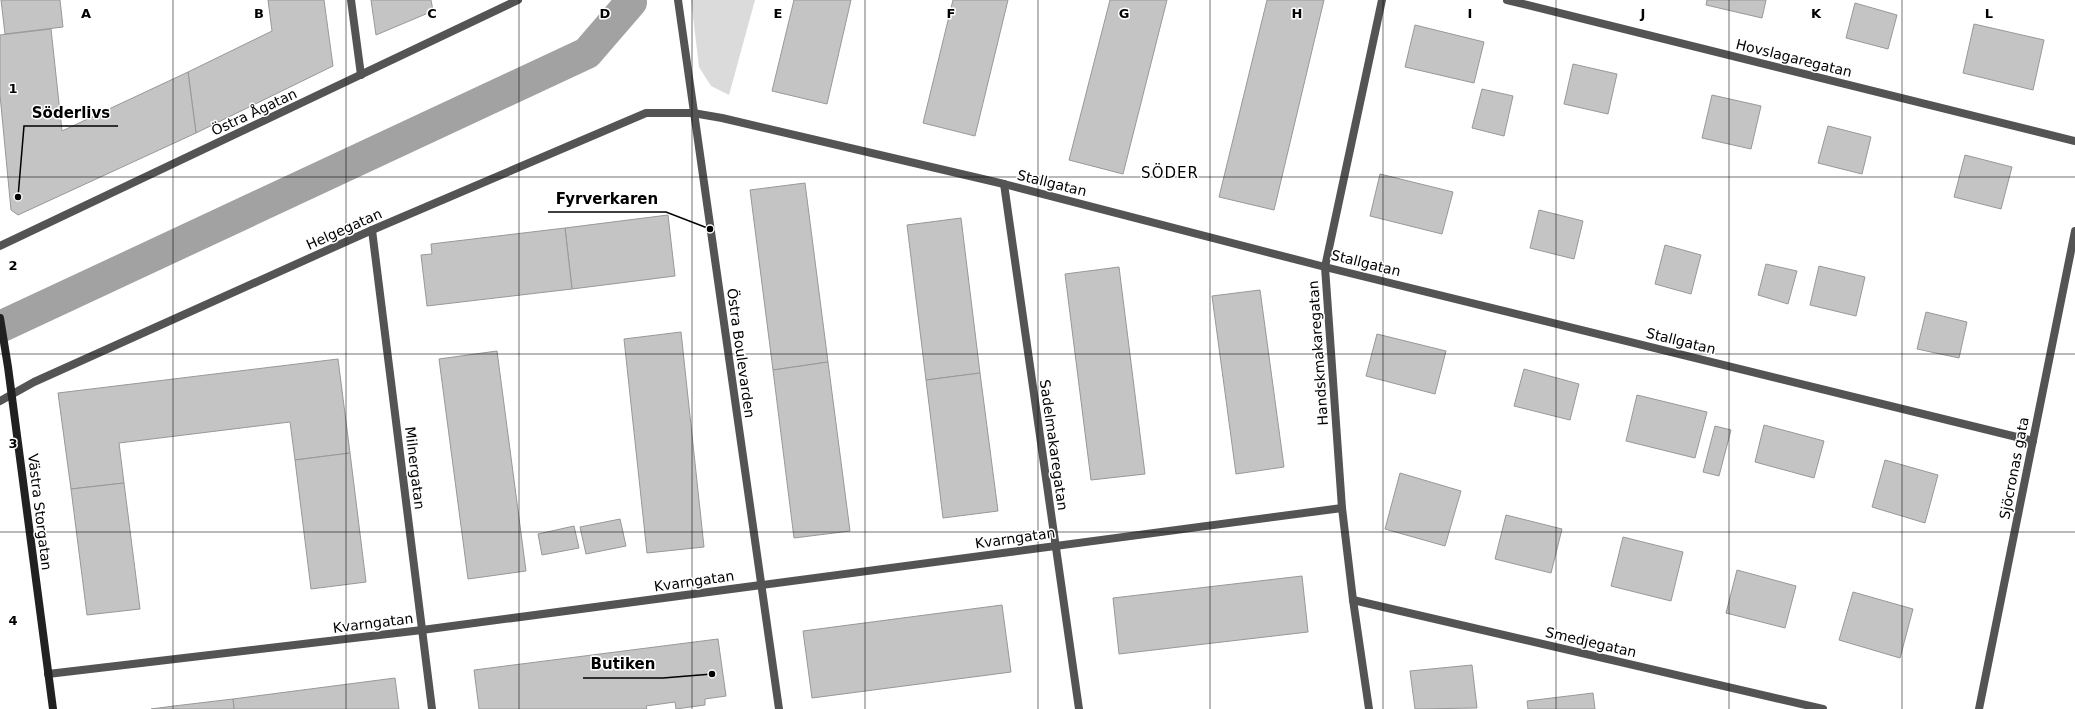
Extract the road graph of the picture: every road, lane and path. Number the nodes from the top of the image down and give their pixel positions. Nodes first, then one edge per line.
1 (351, 0) edge
2 (518, 0) edge
3 (678, 0) edge
4 (1382, 0) edge
5 (1507, 0) edge
6 (361, 75) junction
7 (693, 113) junction
8 (2075, 141) edge
9 (1004, 184) junction
10 (372, 230) junction
11 (2075, 231) edge
12 (0, 246) edge
13 (1325, 267) junction
14 (0, 318) edge
15 (12, 396) junction
16 (0, 401) edge
17 (2033, 441) junction
18 (1342, 508) junction
19 (1056, 546) junction
20 (761, 585) junction
21 (1353, 600) junction
22 (422, 630) junction
23 (48, 674) junction
24 (52, 709) edge
25 (432, 709) edge
26 (779, 709) edge
27 (1079, 709) edge
28 (1369, 709) edge
29 (1823, 709) edge
30 (1979, 709) edge

1 - 6 street
2 - 6 street, Östra Ågatan
3 - 7 street, Östra Boulevarden
4 - 13 street, Handskmakaregatan
5 - 8 street, Hovslagaregatan
6 - 12 street, Östra Ågatan
7 - 9 street, Stallgatan
7 - 10 street, Helgegatan
7 - 20 street, Östra Boulevarden
9 - 13 street, Stallgatan
9 - 19 street, Sadelmakaregatan
10 - 15 street, Helgegatan
10 - 22 street, Milnergatan
11 - 17 street, Sjöcronas gata
13 - 17 street, Stallgatan
13 - 18 street, Handskmakaregatan
14 - 15 street, Västra Storgatan
15 - 16 street, Helgegatan
15 - 23 street, Västra Storgatan
17 - 30 street, Sjöcronas gata
18 - 19 street, Kvarngatan
18 - 21 street, Handskmakaregatan
19 - 20 street, Kvarngatan
19 - 27 street, Sadelmakaregatan
20 - 22 street, Kvarngatan
20 - 26 street, Östra Boulevarden
21 - 28 street, Handskmakaregatan
21 - 29 street, Smedjegatan
22 - 23 street, Kvarngatan
22 - 25 street, Milnergatan
23 - 24 street, Västra Storgatan

